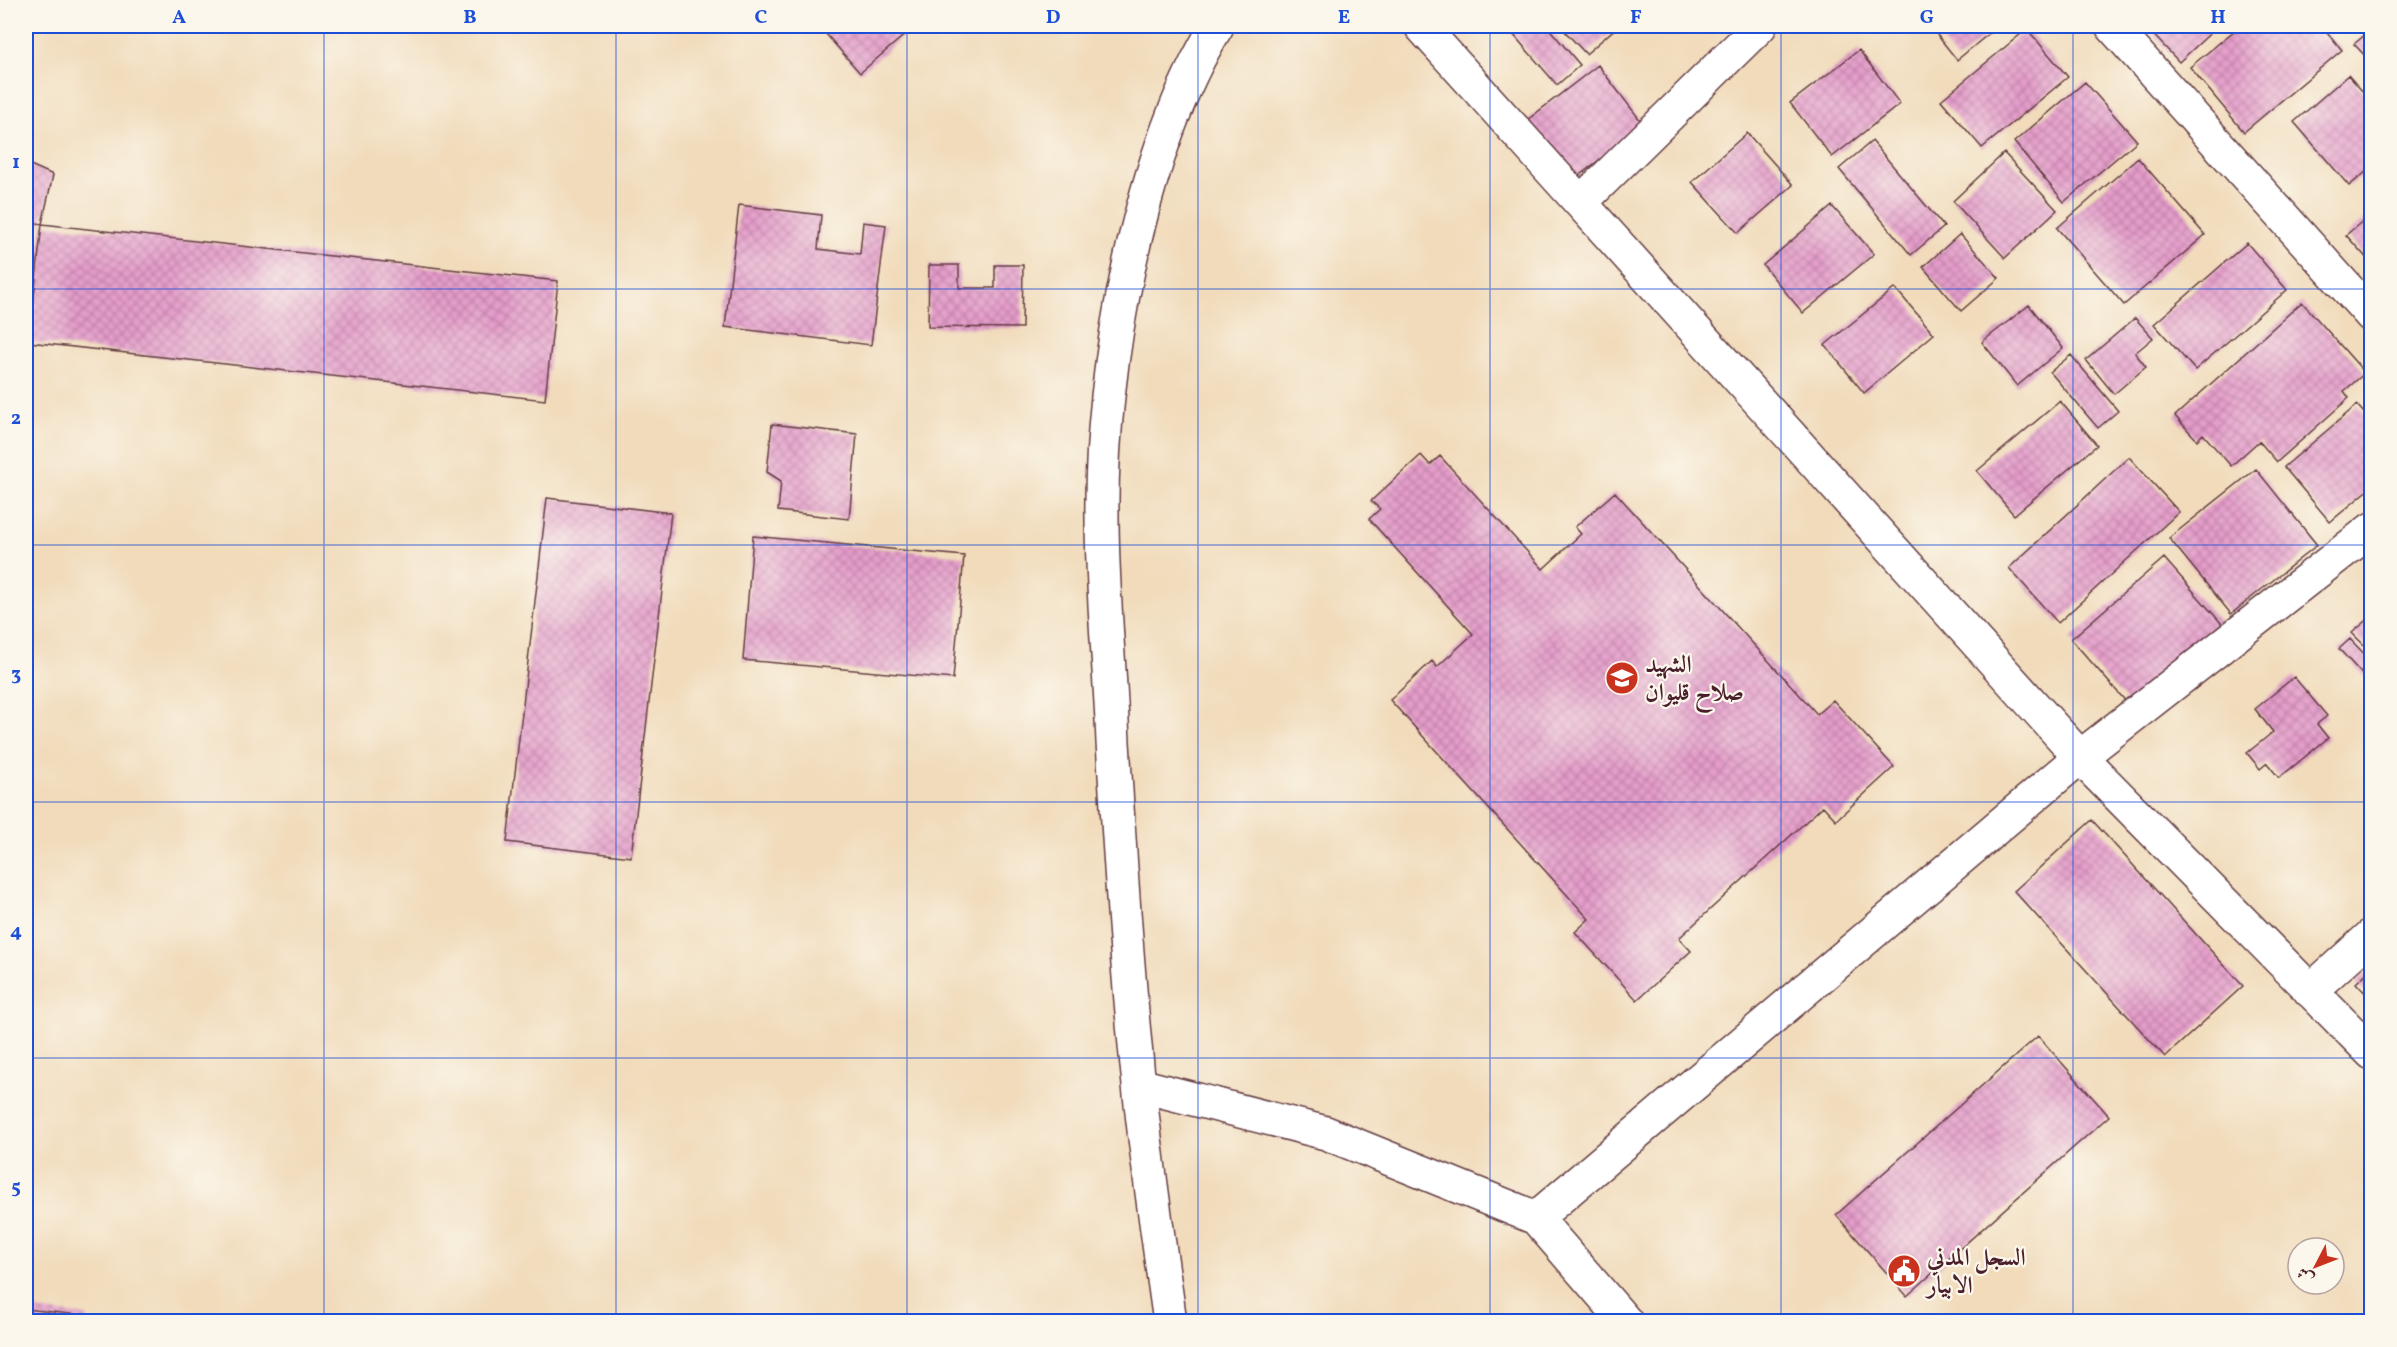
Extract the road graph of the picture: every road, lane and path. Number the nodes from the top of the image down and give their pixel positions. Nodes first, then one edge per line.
1 (1217, 26) edge
2 (1421, 26) edge
3 (1760, 26) edge
4 (2112, 26) edge
5 (1581, 202) junction
6 (2372, 316) edge
7 (2372, 529) edge
8 (2080, 757) junction
9 (2372, 935) edge
10 (2310, 991) junction
11 (2372, 1053) edge
12 (1139, 1085) junction
13 (1536, 1218) junction
14 (1170, 1322) edge
15 (1626, 1322) edge

1 - 12 street
2 - 5 street
3 - 5 street
4 - 6 street
5 - 8 street
7 - 8 street
8 - 10 street
8 - 13 street
9 - 10 street
10 - 11 street
12 - 13 street
12 - 14 street
13 - 15 street

